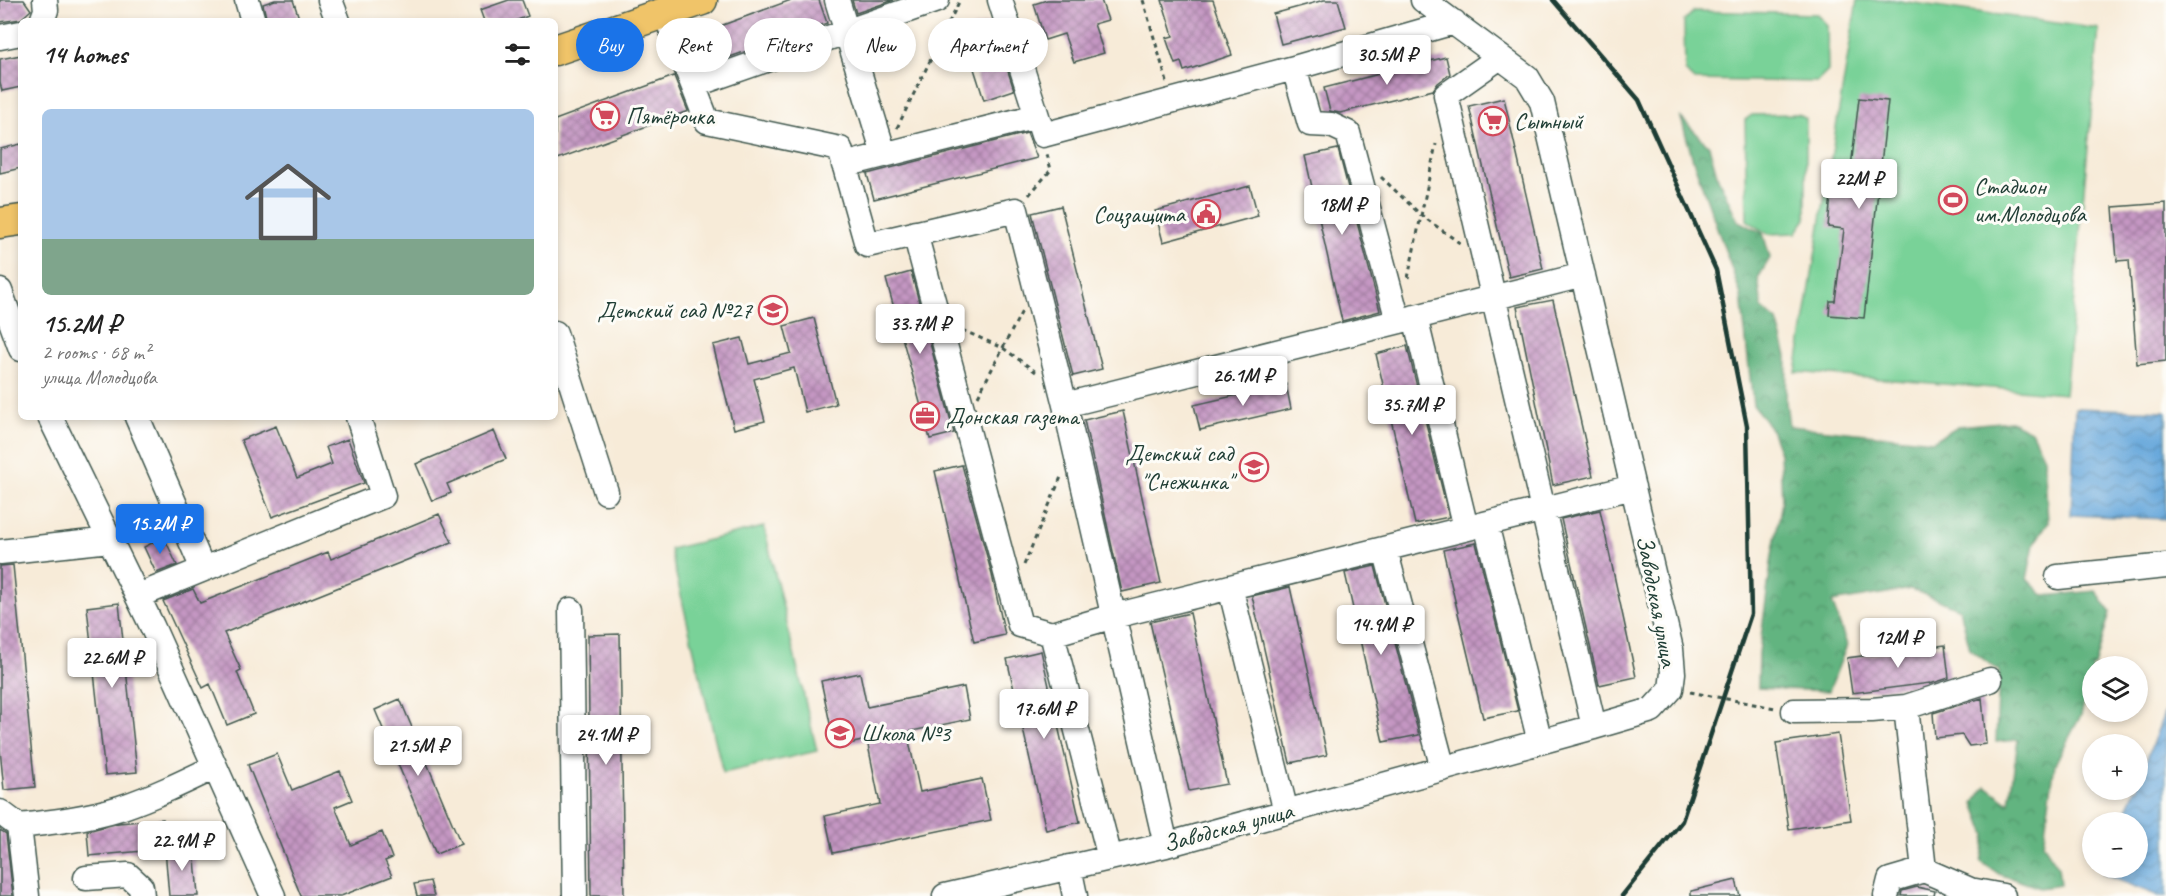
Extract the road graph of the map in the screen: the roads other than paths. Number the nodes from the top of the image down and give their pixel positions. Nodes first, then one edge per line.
1 (45, 0) edge
2 (247, 0) edge
3 (330, 0) edge
4 (701, 0) edge
5 (837, 0) edge
6 (937, 0) edge
7 (1000, 0) edge
8 (1423, 0) edge
9 (665, 13) junction
10 (43, 18) edge
11 (253, 18) edge
12 (337, 18) edge
13 (885, 18) edge
14 (844, 22) edge
15 (1454, 22) junction
16 (844, 32) edge
17 (18, 33) edge
18 (0, 36) edge
19 (558, 49) edge
20 (1500, 57) junction
21 (1294, 68) junction
22 (859, 72) edge
23 (694, 85) junction
24 (1040, 126) junction
25 (884, 154) junction
26 (844, 165) junction
27 (18, 220) edge
28 (0, 223) edge
29 (915, 233) junction
30 (1583, 275) junction
31 (0, 291) edge
32 (1494, 297) junction
33 (1407, 319) junction
34 (18, 341) edge
35 (558, 342) edge
36 (1063, 398) junction
37 (51, 420) edge
38 (138, 420) edge
39 (358, 420) edge
40 (1633, 487) junction
41 (606, 492) dead end
42 (1543, 509) junction
43 (1476, 526) junction
44 (110, 540) junction
45 (1385, 549) junction
46 (0, 552) edge
47 (2166, 566) edge
48 (203, 569) junction
49 (2058, 577) dead end
50 (1230, 587) junction
51 (138, 596) junction
52 (571, 610) dead end
53 (1114, 616) junction
54 (1052, 634) junction
55 (1990, 680) dead end
56 (1906, 707) junction
57 (1794, 711) road end
58 (1594, 727) junction
59 (1540, 742) junction
60 (215, 767) junction
61 (1443, 769) junction
62 (1286, 812) junction
63 (10, 819) edge
64 (1166, 845) junction
65 (1110, 858) junction
66 (1069, 867) junction
67 (1924, 870) junction
68 (86, 878) dead end
69 (952, 895) edge
70 (27, 896) edge
71 (141, 896) edge
72 (273, 896) edge
73 (575, 896) edge
74 (1075, 896) edge
75 (1886, 896) edge
76 (2003, 896) edge

1 - 10 street
2 - 11 street
3 - 12 street
4 - 9 main road
5 - 14 street
6 - 13 street
7 - 24 street
8 - 15 street, Заводская улица
9 - 19 main road
9 - 23 street
15 - 20 street, Заводская улица
15 - 21 street
16 - 23 street
17 - 18 street
20 - 30 street, Заводская улица
20 - 32 street
21 - 24 street
21 - 33 street
22 - 25 street
23 - 26 street
24 - 25 street
25 - 26 street
26 - 29 street
27 - 28 main road
29 - 36 street
29 - 54 street
30 - 32 street
30 - 40 street, Заводская улица
31 - 34 street
32 - 33 street
32 - 42 street
33 - 36 street
33 - 43 street
35 - 41 street
36 - 53 street
37 - 44 street
38 - 48 street
39 - 48 street
40 - 42 street
40 - 58 street, Заводская улица
42 - 43 street
42 - 58 street
43 - 45 street
43 - 59 street
44 - 46 street
44 - 51 street
45 - 50 street
45 - 61 street
47 - 49 street
48 - 51 street
50 - 53 street
50 - 62 street
51 - 60 street
52 - 73 street
53 - 54 street
53 - 64 street
54 - 65 street
55 - 56 street
56 - 57 street
56 - 67 street
58 - 59 street, Заводская улица
59 - 61 street, Заводская улица
60 - 63 street
60 - 72 street
61 - 62 street, Заводская улица
62 - 64 street, Заводская улица
63 - 70 street
64 - 65 street, Заводская улица
65 - 66 street, Заводская улица
66 - 69 street, Заводская улица
66 - 74 street
67 - 75 street
67 - 76 street
68 - 71 street

